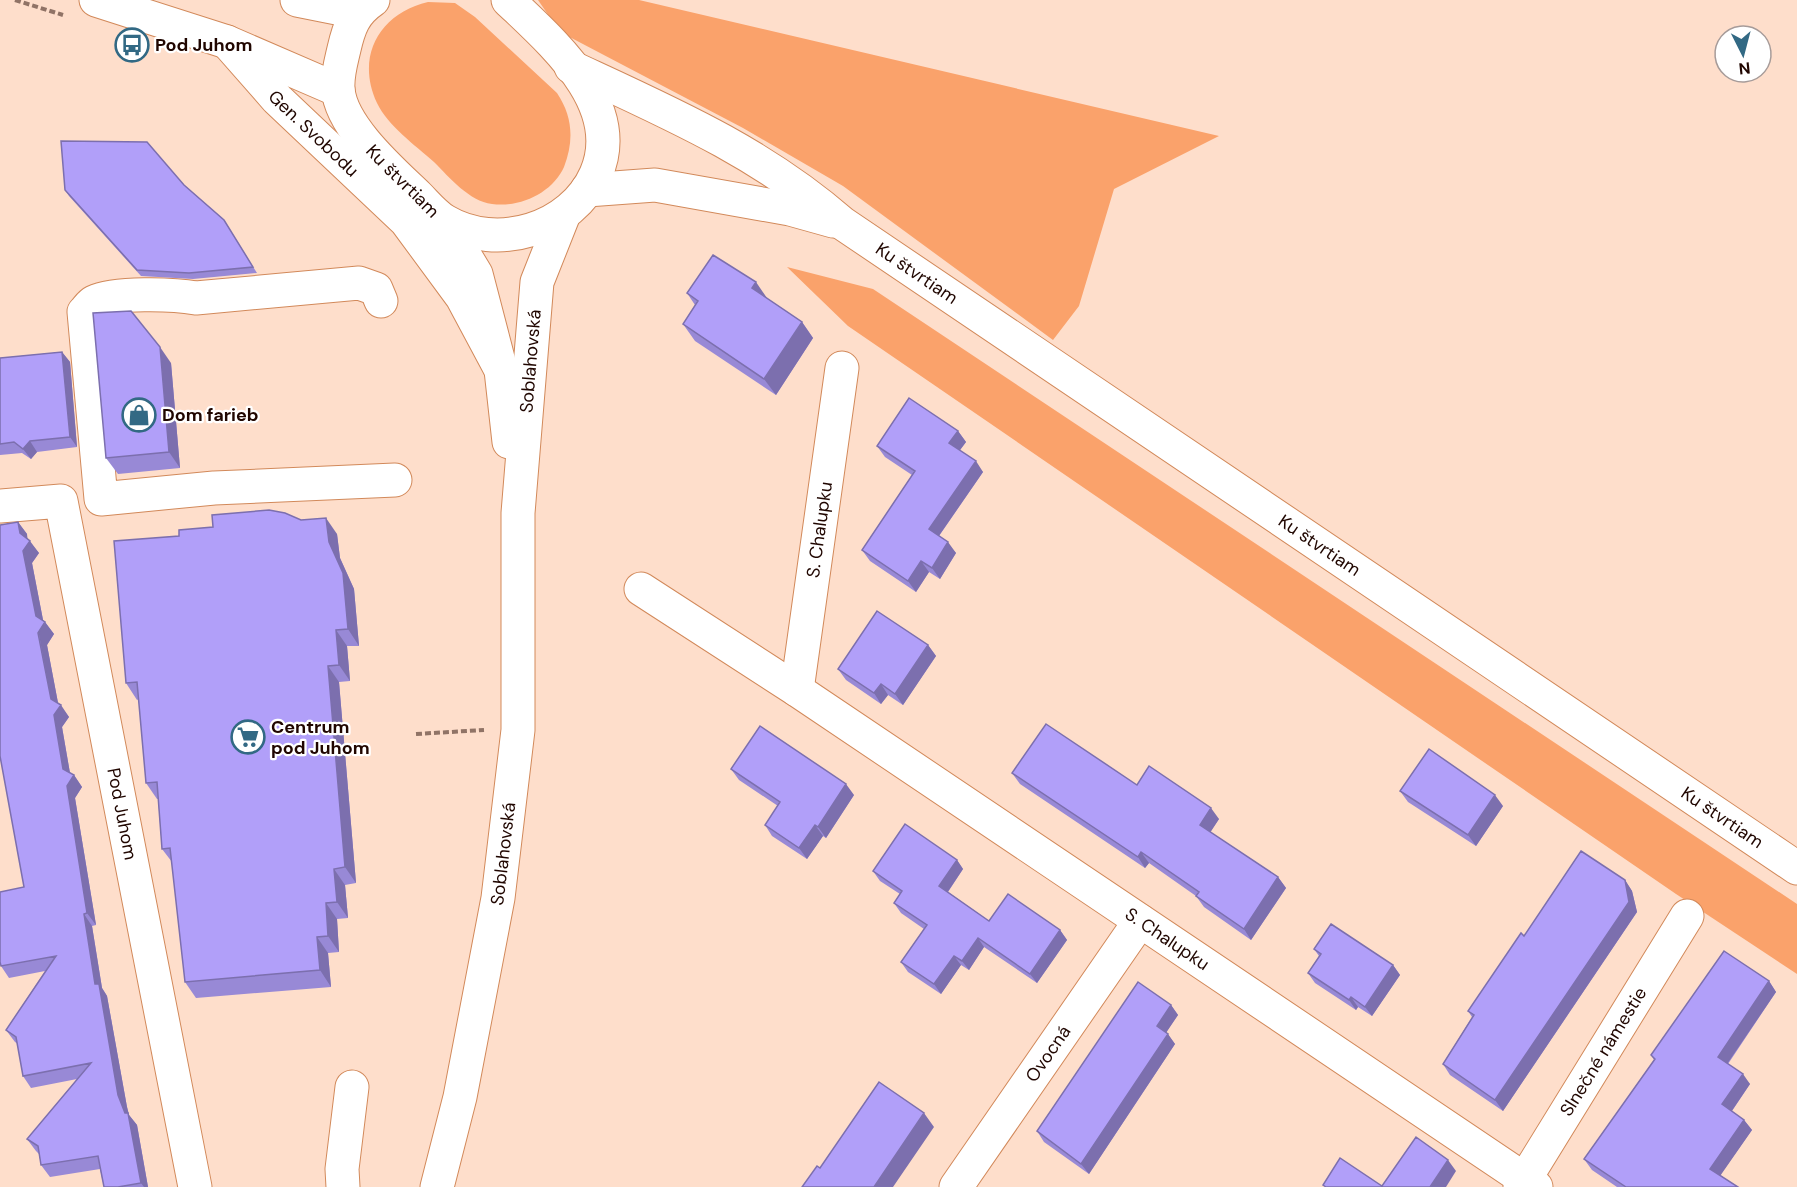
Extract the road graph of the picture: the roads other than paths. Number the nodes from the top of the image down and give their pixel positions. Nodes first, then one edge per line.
1 (96, 0) edge
2 (297, 0) edge
3 (517, 5) edge
4 (365, 6) edge
5 (227, 42) junction
6 (571, 67) junction
7 (338, 90) junction
8 (587, 190) junction
9 (564, 214) junction
10 (406, 221) joint
11 (444, 221) junction
12 (842, 224) junction
13 (381, 301) dead end
14 (842, 368) dead end
15 (501, 370) junction
16 (395, 480) dead end
17 (0, 506) edge
18 (518, 513) junction
19 (640, 589) dead end
20 (797, 690) junction
21 (1797, 868) edge
22 (1687, 916) dead end
23 (1140, 921) junction
24 (352, 1087) dead end
25 (1527, 1184) edge
26 (195, 1187) edge
27 (343, 1187) edge
28 (437, 1187) edge
29 (956, 1187) edge

1 - 5 street, Gen. Svobodu
2 - 4 street
3 - 6 street, Ku štvrtiam
4 - 7 street
5 - 7 street, Gen. Svobodu
5 - 10 street, Gen. Svobodu
6 - 8 street, Ku štvrtiam
6 - 12 street, Ku štvrtiam
7 - 11 street, Ku štvrtiam
8 - 9 street, Ku štvrtiam
8 - 12 street, Ku štvrtiam
9 - 11 street, Ku štvrtiam
9 - 18 street, Soblahovská
10 - 15 street, Soblahovská
11 - 15 street, Soblahovská
12 - 21 street, Ku štvrtiam
13 - 16 street
14 - 20 street, S. Chalupku
15 - 18 street, Soblahovská
17 - 26 street, Pod Juhom
18 - 28 street, Soblahovská
19 - 20 street, S. Chalupku
20 - 23 street, S. Chalupku
22 - 25 street, Slnečné námestie
23 - 25 street, S. Chalupku
23 - 29 street, Ovocná
24 - 27 street

